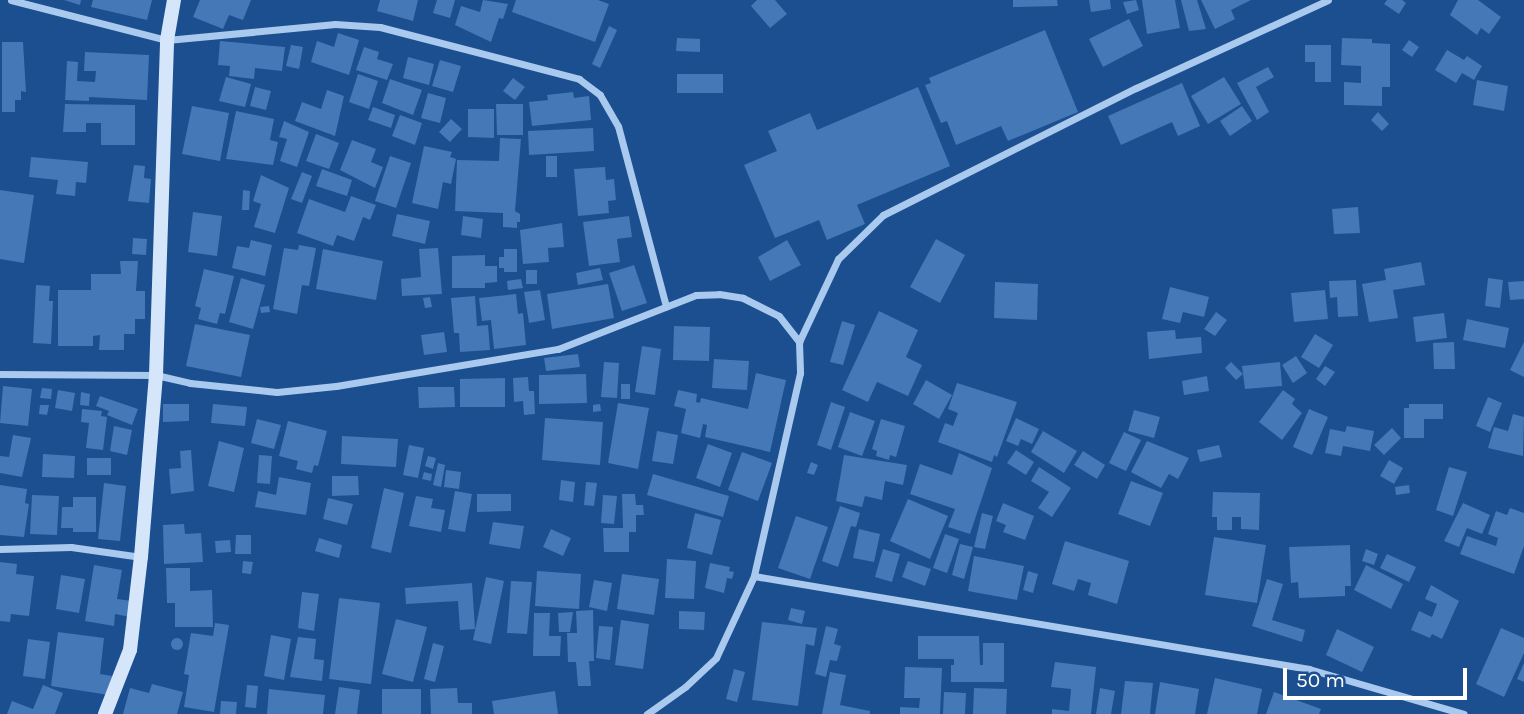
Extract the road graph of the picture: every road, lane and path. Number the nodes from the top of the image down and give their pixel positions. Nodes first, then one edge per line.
1 (11, 0) edge
2 (174, 0) edge
3 (1328, 0) edge
4 (167, 40) junction
5 (666, 307) junction
6 (799, 342) junction
7 (0, 374) edge
8 (156, 376) junction
9 (0, 549) edge
10 (141, 557) junction
11 (754, 576) junction
12 (105, 714) edge
13 (647, 714) edge
14 (1464, 714) edge

1 - 4 street
2 - 4 main road
3 - 6 street
4 - 5 street
4 - 8 main road
5 - 6 street
5 - 8 street
6 - 11 street
7 - 8 street
8 - 10 main road
9 - 10 street
10 - 12 main road
11 - 13 street
11 - 14 street

